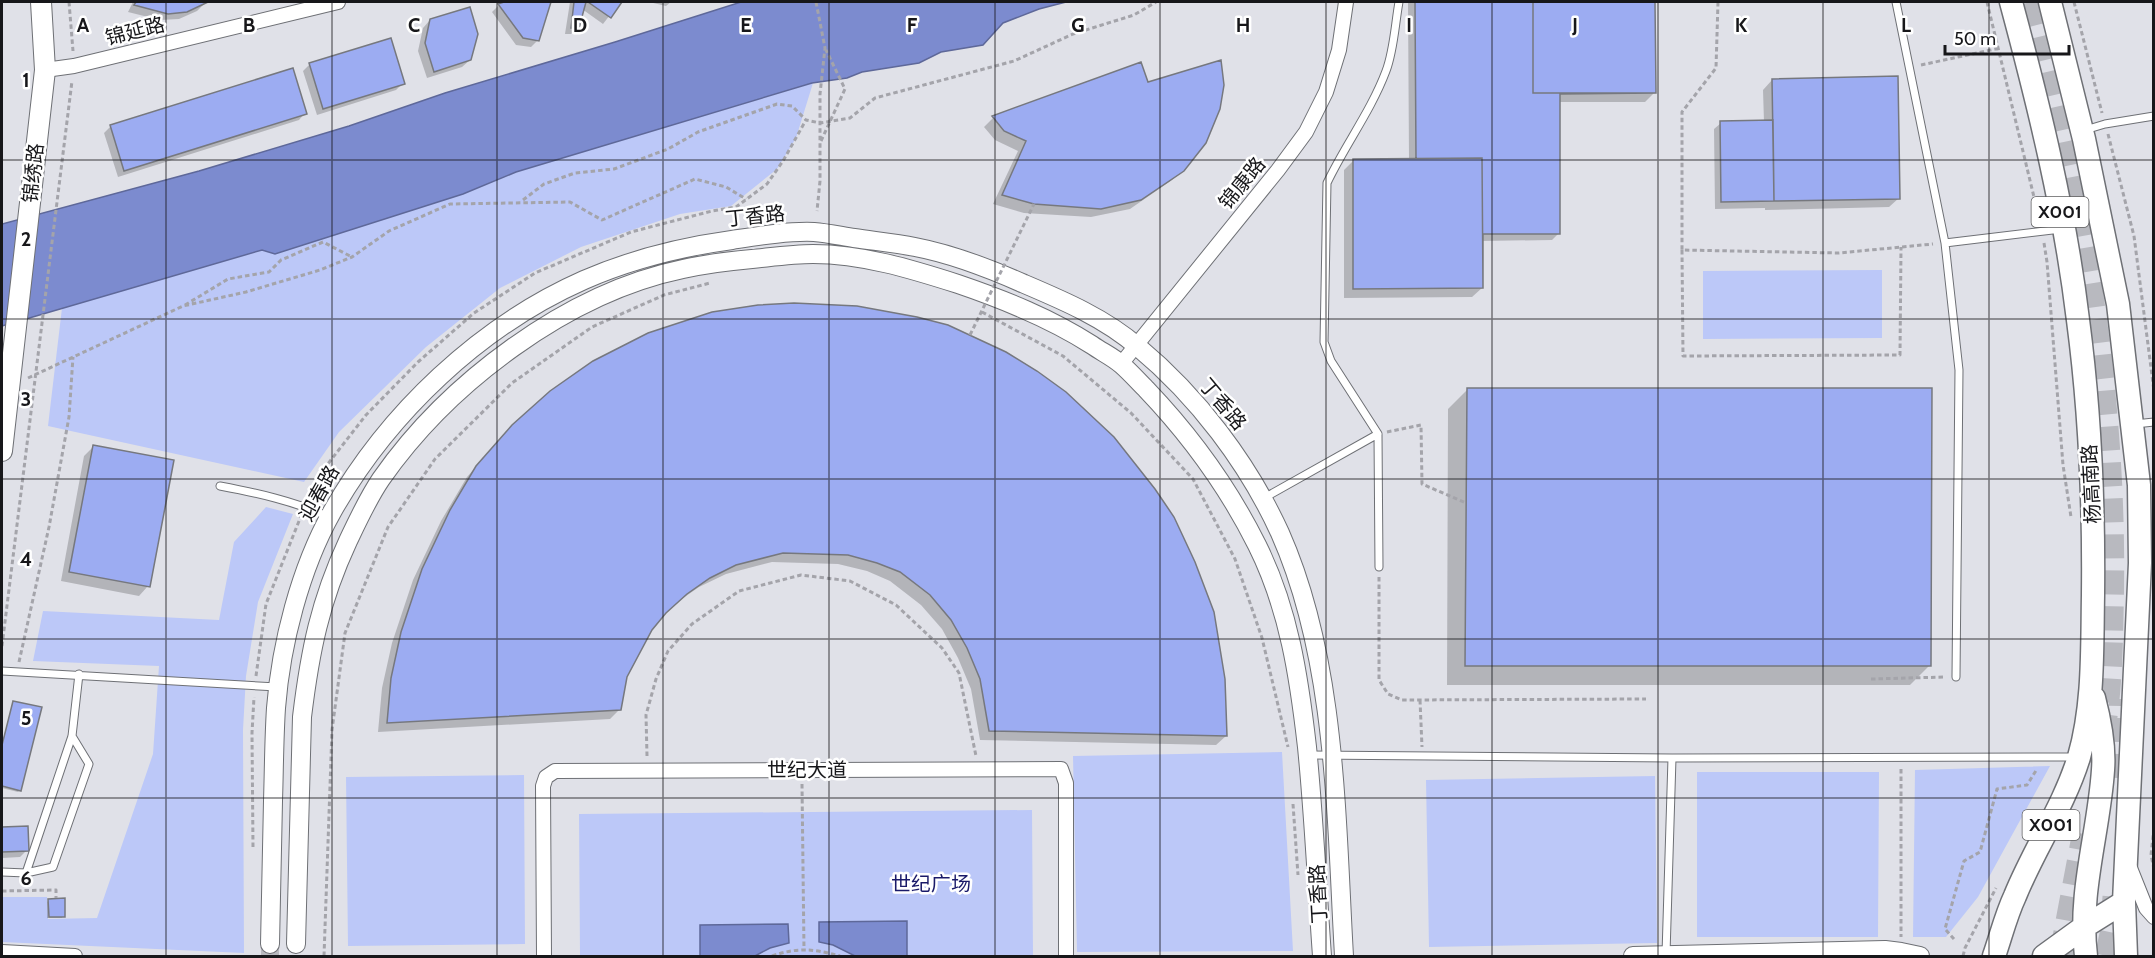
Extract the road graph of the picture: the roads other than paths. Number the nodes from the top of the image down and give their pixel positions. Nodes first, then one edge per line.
1 (41, 2) edge
2 (338, 2) edge
3 (1346, 2) edge
4 (1399, 2) edge
5 (1896, 2) edge
6 (2011, 2) edge
7 (2050, 2) edge
8 (45, 70) junction
9 (2154, 116) edge
10 (2082, 131) junction
11 (2052, 230) junction
12 (1945, 243) junction
13 (693, 246) joint
14 (1136, 345) junction
15 (1121, 364) junction
16 (2143, 423) edge
17 (1378, 434) junction
18 (2, 451) edge
19 (220, 486) dead end
20 (1262, 499) junction
21 (329, 517) junction
22 (1378, 567) road end
23 (2, 671) edge
24 (79, 674) junction
25 (1956, 677) road end
26 (279, 687) junction
27 (2091, 687) junction
28 (72, 736) junction
29 (1299, 755) junction
30 (1331, 756) junction
31 (2079, 757) junction
32 (1672, 758) junction
33 (2127, 853) junction
34 (2, 872) edge
35 (26, 873) junction
36 (2124, 902) junction
37 (2154, 917) edge
38 (2084, 927) junction
39 (270, 944) tunnel mouth
40 (296, 944) dead end
41 (2, 951) edge
42 (1666, 956) edge
43 (2043, 956) edge
44 (2087, 956) edge
45 (75, 957) edge
46 (544, 957) edge
47 (1066, 957) edge
48 (1322, 957) edge
49 (1344, 957) edge
50 (1633, 957) edge
51 (1920, 957) edge
52 (1994, 957) edge
53 (2126, 957) edge

1 - 8 main road, 锦绣路
2 - 8 street, 锦延路
3 - 14 street, 锦康路
4 - 17 lane
5 - 12 lane
6 - 11 main road, 杨高南路 / X001
7 - 10 main road, X001
8 - 18 main road, 锦绣路
9 - 10 lane
10 - 16 main road, X001
11 - 12 lane
11 - 27 main road, 杨高南路 / X001
12 - 25 lane
13 - 14 street, 丁香路
13 - 21 street, 迎春路
14 - 15 street, 锦康路
14 - 20 street, 丁香路
15 - 29 street, 丁香路
15 - 40 street, 丁香路
16 - 33 main road, X001
17 - 20 lane
17 - 22 lane
19 - 21 lane
20 - 30 street, 丁香路
21 - 26 street, 迎春路
23 - 24 lane
24 - 26 lane
24 - 28 lane
26 - 39 street, 迎春路
27 - 31 main road, 杨高南路 / X001
27 - 38 main road
28 - 35 lane
28 - 35 lane
29 - 30 lane
29 - 48 street, 丁香路
30 - 32 lane
30 - 49 street, 丁香路
31 - 32 lane
31 - 52 main road, 杨高南路 / X001
32 - 42 lane
33 - 36 main road, X001
33 - 37 street
34 - 35 lane
36 - 38 main road
36 - 53 main road, X001
38 - 43 main road
38 - 44 main road
41 - 45 street
42 - 50 street
42 - 51 street
43 - 44 main road
46 - 47 street, 世纪大道

